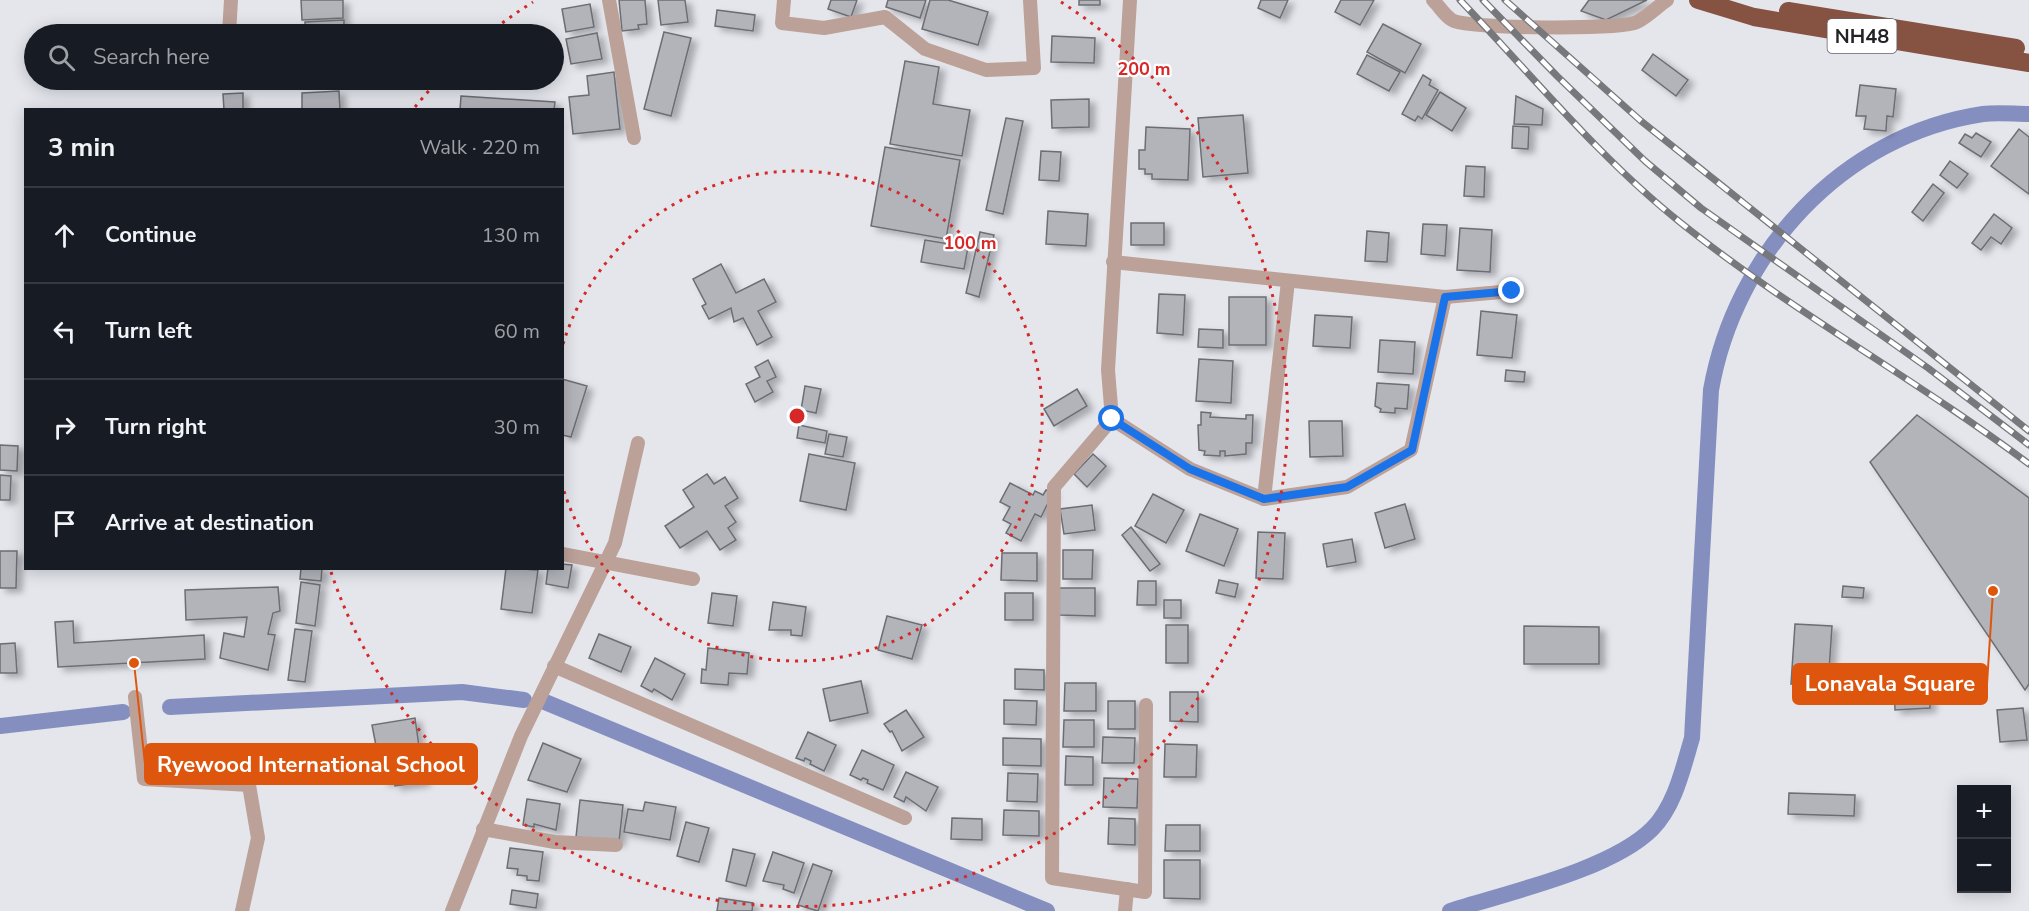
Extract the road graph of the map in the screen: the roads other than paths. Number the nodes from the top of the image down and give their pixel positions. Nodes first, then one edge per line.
1 (231, 0) edge
2 (609, 0) edge
3 (784, 0) edge
4 (1030, 0) edge
5 (1130, 0) edge
6 (1433, 0) edge
7 (1667, 0) edge
8 (1698, 0) edge
9 (1740, 0) edge
10 (230, 24) edge
11 (2029, 51) edge
12 (2029, 63) edge
13 (634, 138) dead end
14 (1113, 262) junction
15 (1288, 281) junction
16 (1512, 291) dead end
17 (1445, 297) junction
18 (1112, 419) junction
19 (638, 443) dead end
20 (1264, 499) junction
21 (564, 554) edge
22 (606, 563) junction
23 (693, 579) dead end
24 (554, 666) junction
25 (135, 697) dead end
26 (1146, 705) dead end
27 (905, 818) dead end
28 (483, 829) junction
29 (616, 845) dead end
30 (1127, 889) junction
31 (242, 911) edge
32 (452, 911) edge
33 (1125, 911) edge

1 - 10 street
2 - 13 street
3 - 4 street
5 - 14 street
6 - 7 street
8 - 12 highway, NH48
9 - 11 highway, NH48
14 - 15 street
14 - 18 street
15 - 17 street
15 - 20 street
16 - 17 street
17 - 20 street
18 - 20 street
18 - 30 street
19 - 22 street
21 - 22 street
22 - 23 street
22 - 24 street
24 - 27 street
24 - 28 street
25 - 31 street
26 - 30 street
28 - 29 street
28 - 32 street
30 - 33 street

